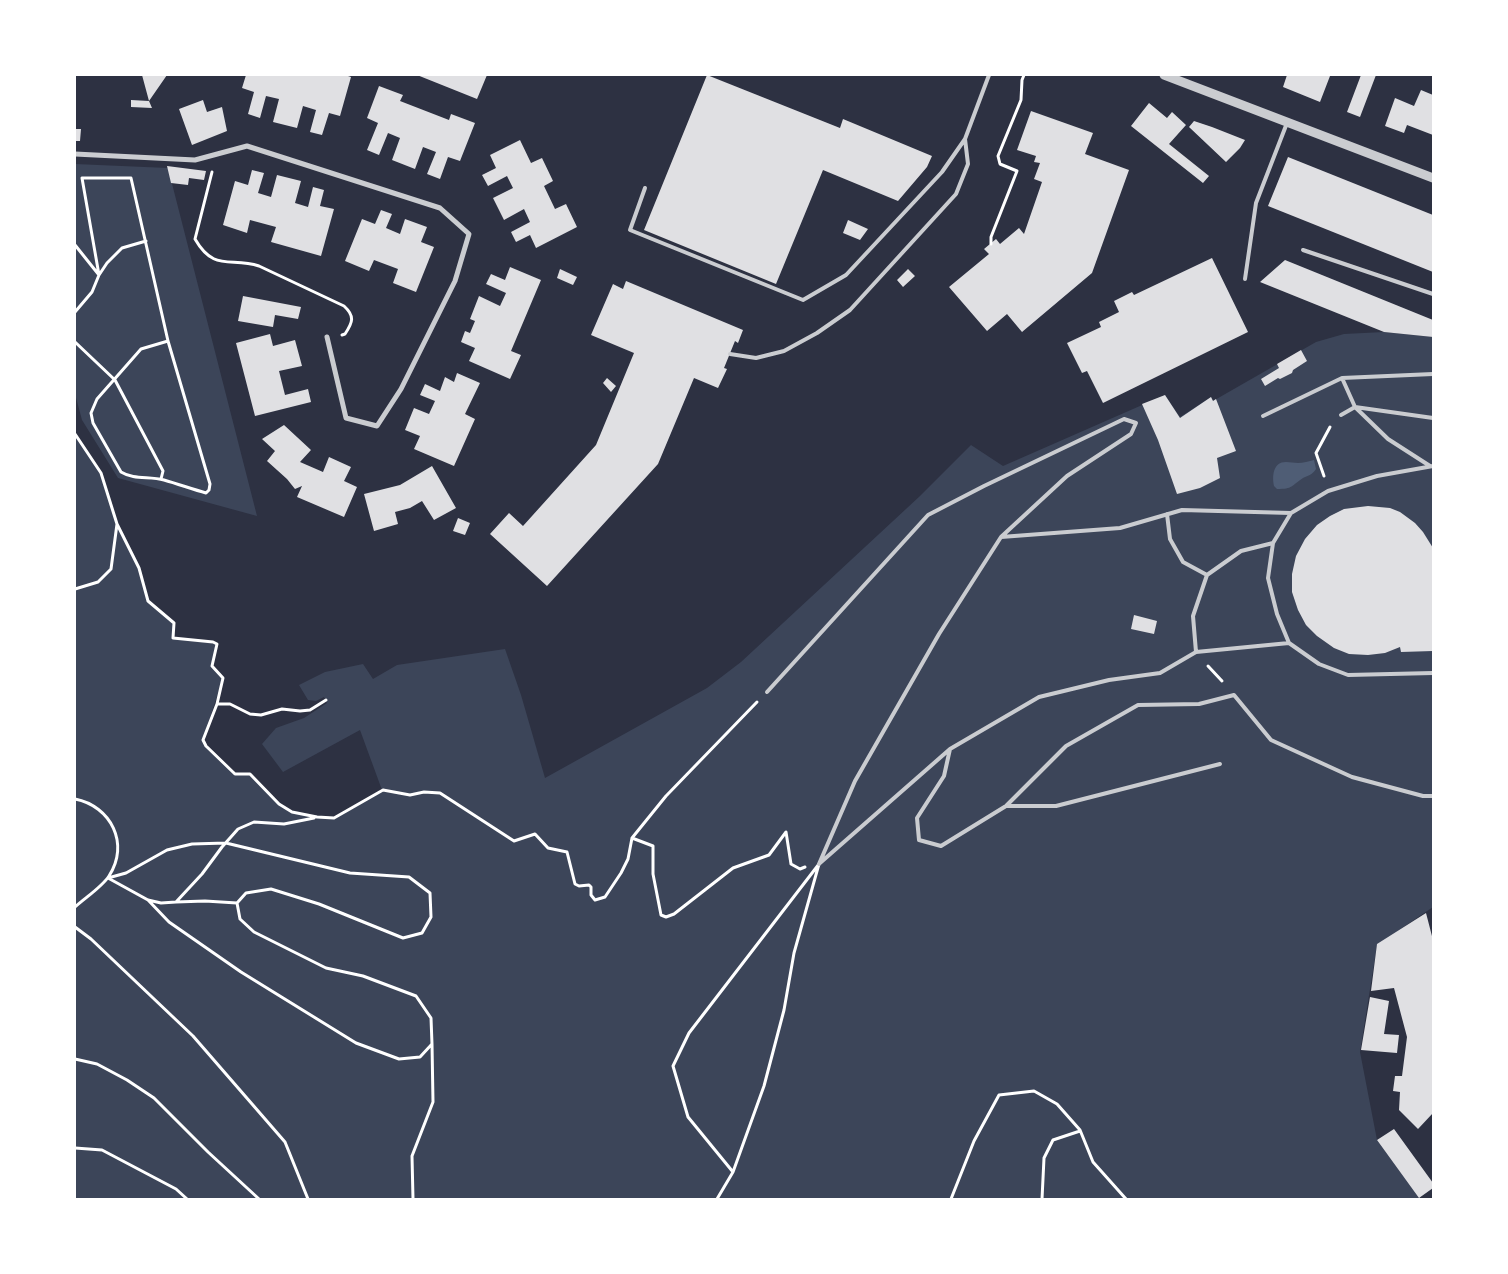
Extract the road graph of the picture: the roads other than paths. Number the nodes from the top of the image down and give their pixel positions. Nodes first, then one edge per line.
1 (988, 75) edge
2 (1164, 75) edge
3 (1287, 121) junction
4 (965, 139) junction
5 (75, 154) edge
6 (1433, 178) edge
7 (645, 188) dead end
8 (1303, 250) dead end
9 (1245, 279) dead end
10 (1433, 294) edge
11 (327, 336) road end
12 (730, 354) dead end
13 (1433, 374) edge
14 (1342, 378) junction
15 (1355, 407) junction
16 (1341, 415) road end
17 (1263, 416) dead end
18 (1433, 418) edge
19 (1432, 466) edge
20 (1291, 513) junction
21 (1167, 514) junction
22 (1001, 537) junction
23 (1273, 543) junction
24 (1207, 574) junction
25 (1290, 643) junction
26 (1196, 652) junction
27 (1433, 673) edge
28 (767, 692) road end
29 (950, 749) junction
30 (1220, 764) dead end
31 (1433, 796) edge
32 (1006, 806) junction

1 - 4 lane
2 - 3 street
3 - 6 street
3 - 9 lane
4 - 7 lane
4 - 12 lane
5 - 11 street
8 - 10 lane
13 - 14 lane
14 - 15 lane
14 - 17 lane
15 - 16 lane
15 - 18 lane
15 - 19 lane
19 - 20 lane
20 - 21 lane
20 - 23 lane
21 - 22 lane
21 - 24 lane
22 - 28 lane
22 - 29 lane
23 - 24 lane
23 - 25 lane
24 - 26 lane
25 - 26 lane
25 - 27 lane
26 - 29 lane
29 - 32 lane
30 - 32 lane
31 - 32 lane

